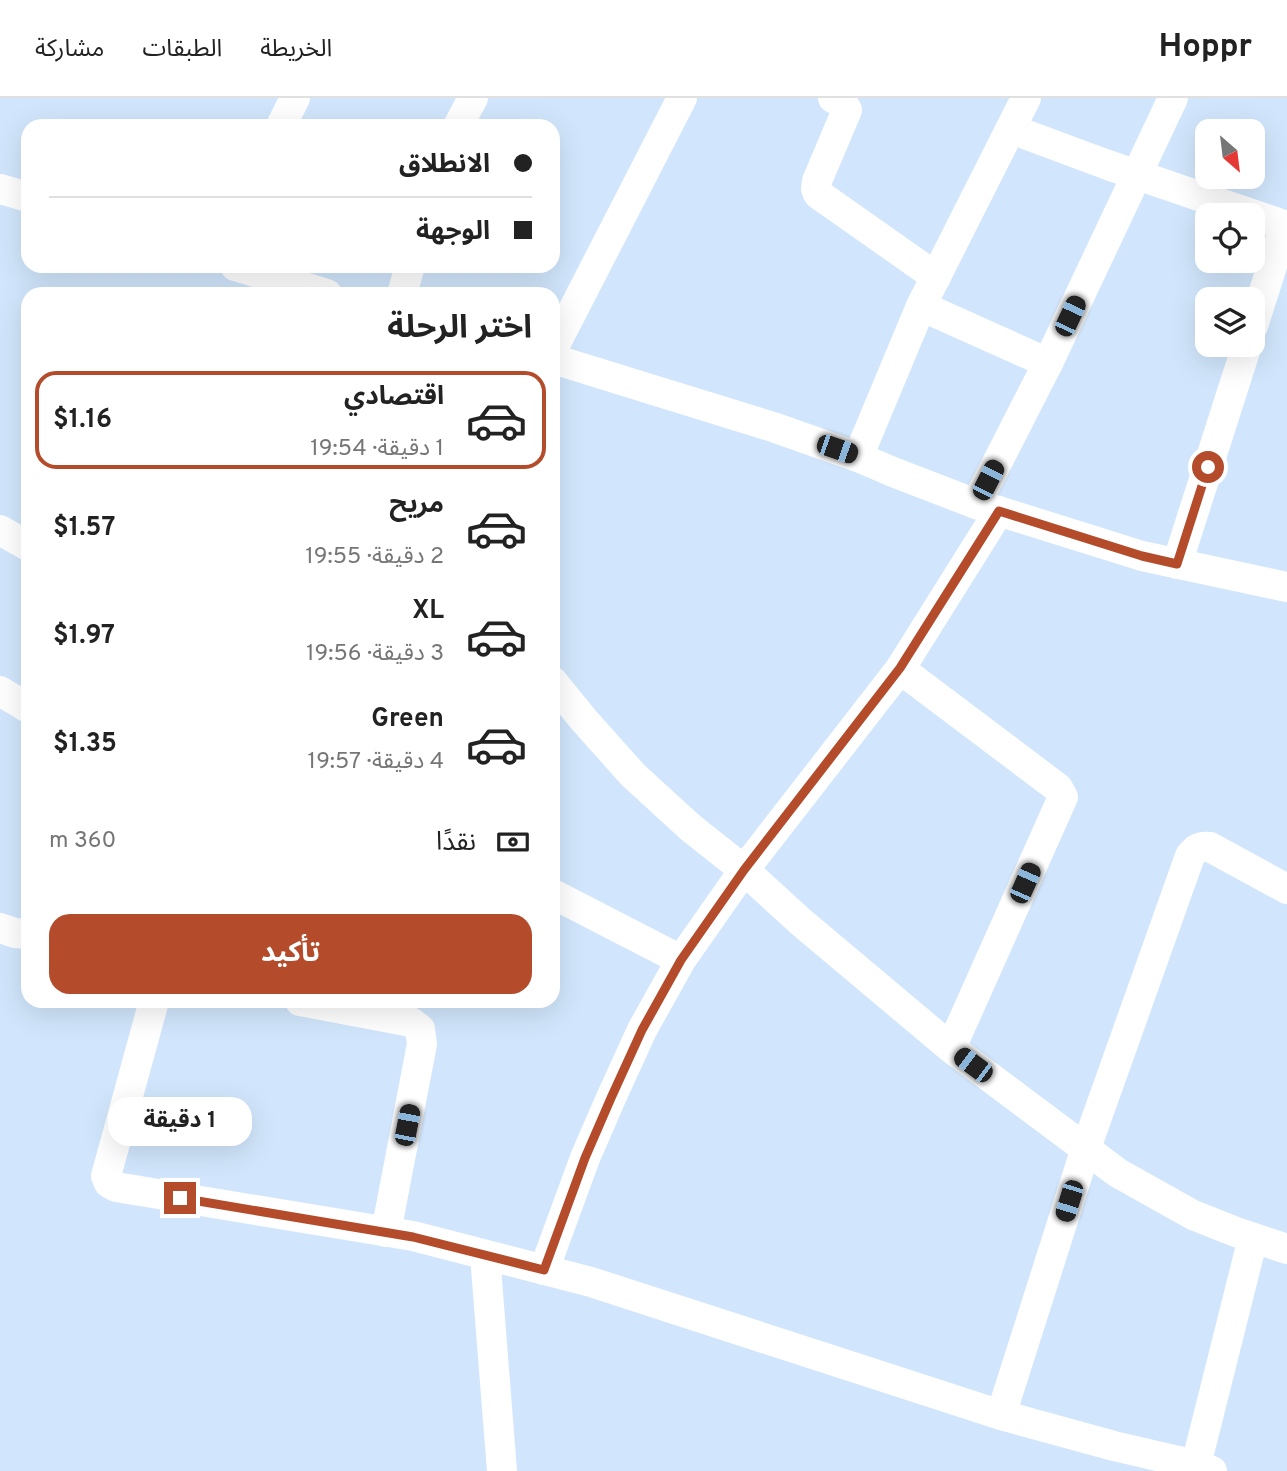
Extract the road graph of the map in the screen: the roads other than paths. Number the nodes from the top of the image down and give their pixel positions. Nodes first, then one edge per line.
1 (295, 98) edge
2 (473, 98) edge
3 (682, 98) edge
4 (833, 98) edge
5 (1026, 98) edge
6 (1173, 98) edge
7 (284, 119) edge
8 (462, 119) edge
9 (1011, 129) junction
10 (1137, 174) junction
11 (0, 188) edge
12 (21, 195) edge
13 (1286, 226) edge
14 (245, 277) edge
15 (936, 277) junction
16 (293, 287) edge
17 (1265, 290) edge
18 (921, 306) junction
19 (560, 335) edge
20 (1243, 357) edge
21 (560, 361) edge
22 (1048, 363) junction
23 (858, 457) junction
24 (987, 507) junction
25 (0, 530) edge
26 (21, 542) edge
27 (1177, 564) junction
28 (1287, 587) edge
29 (900, 668) junction
30 (0, 691) edge
31 (560, 691) edge
32 (21, 704) edge
33 (744, 870) junction
34 (1287, 888) edge
35 (560, 898) edge
36 (0, 928) edge
37 (21, 933) edge
38 (681, 960) junction
39 (152, 1008) edge
40 (337, 1008) edge
41 (951, 1048) junction
42 (1086, 1148) junction
43 (386, 1233) junction
44 (1253, 1238) junction
45 (1287, 1249) edge
46 (485, 1255) junction
47 (544, 1270) junction
48 (1001, 1415) junction
49 (1114, 1459) edge
50 (1204, 1468) edge
51 (502, 1471) edge

1 - 7 street
2 - 8 street
3 - 19 street
4 - 15 street
5 - 9 street
6 - 10 street
9 - 10 street
9 - 15 street
10 - 13 street
10 - 22 street
11 - 12 street
13 - 17 street
14 - 16 street
15 - 18 street
18 - 22 street
18 - 23 street
20 - 27 street
21 - 23 street
22 - 24 street
23 - 24 street
24 - 27 street
24 - 29 street
25 - 26 street
27 - 28 street
29 - 33 street
29 - 41 street
30 - 32 street
31 - 33 street
33 - 38 street
33 - 41 street
34 - 42 street
35 - 38 street
36 - 37 street
38 - 47 street
39 - 43 street
40 - 43 street
41 - 42 street
42 - 44 street
42 - 48 street
43 - 46 street
44 - 45 street
44 - 50 street
46 - 47 street
46 - 51 street
47 - 48 street
48 - 49 street
49 - 50 street

